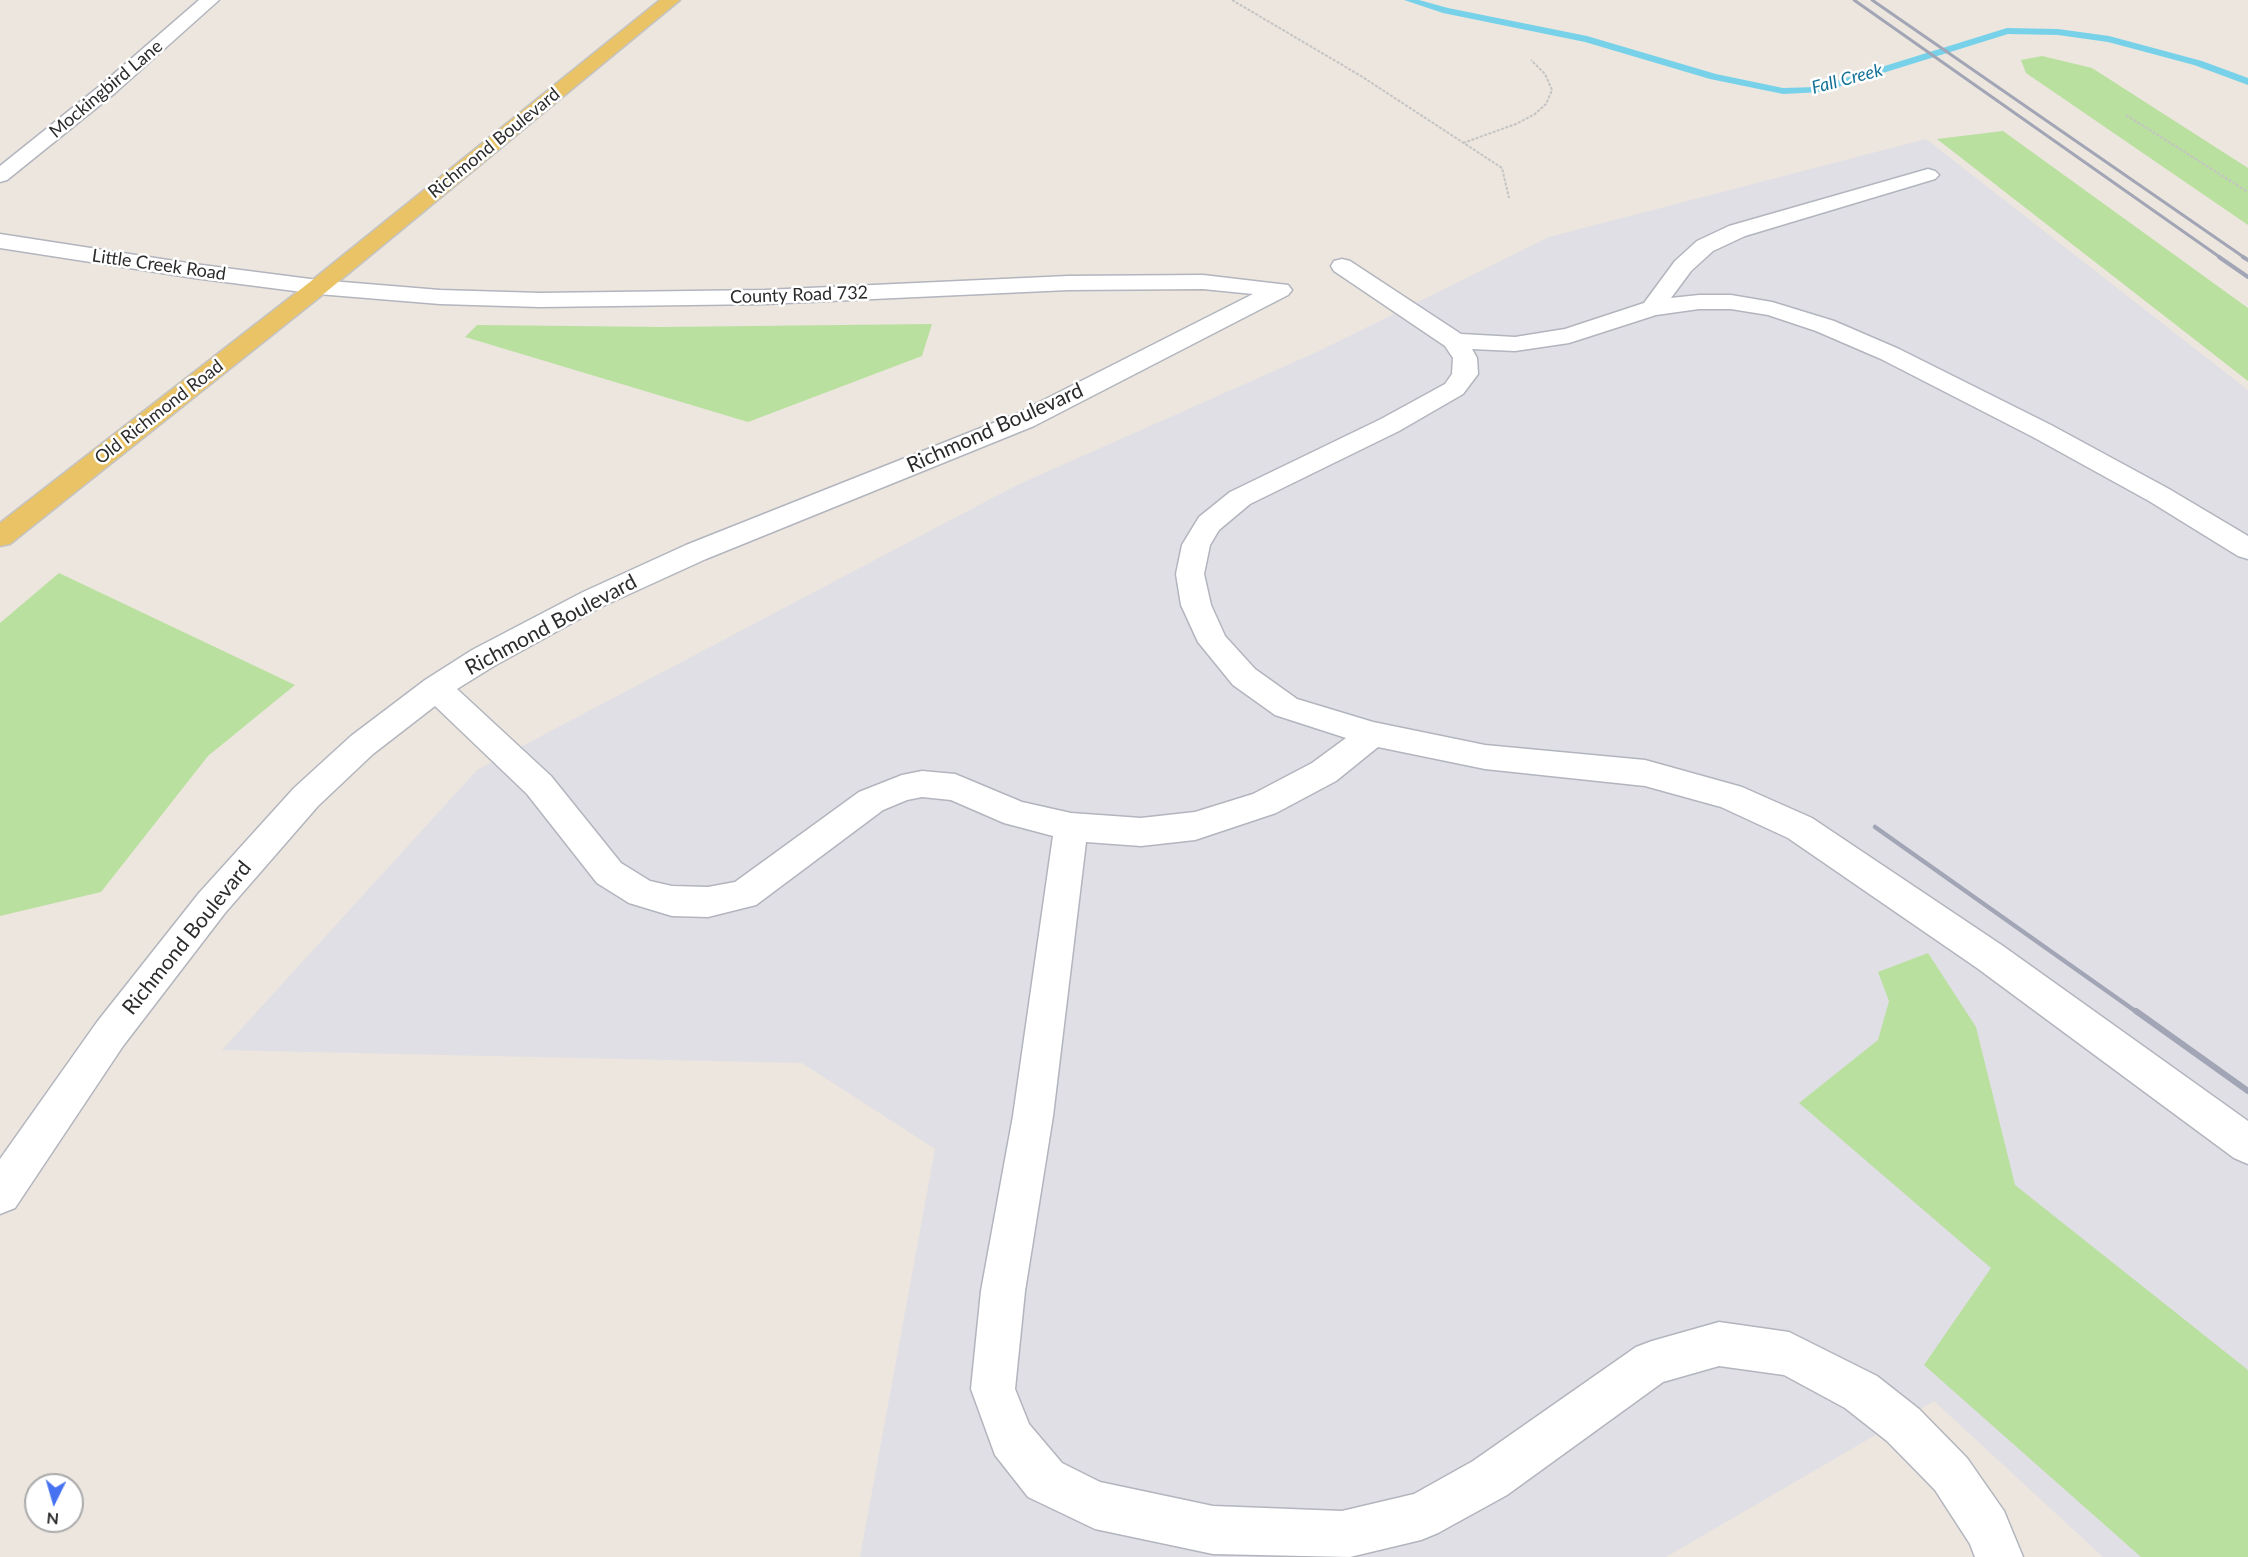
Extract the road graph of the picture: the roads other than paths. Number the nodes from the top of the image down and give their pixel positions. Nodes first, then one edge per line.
1 (210, 0) edge
2 (671, 0) edge
3 (0, 176) edge
4 (1928, 176) dead end
5 (0, 242) edge
6 (1341, 266) dead end
7 (318, 287) junction
8 (1280, 290) joint
9 (1652, 308) junction
10 (1455, 342) junction
11 (0, 537) edge
12 (2248, 549) edge
13 (436, 688) junction
14 (1373, 734) junction
15 (1071, 827) junction
16 (2248, 1145) edge
17 (0, 1194) edge
18 (1999, 1557) edge

1 - 3 street, Mockingbird Lane
2 - 7 main road, Richmond Boulevard
4 - 9 street
5 - 7 street, Little Creek Road
6 - 10 street
7 - 8 street, County Road 732
7 - 11 main road, Old Richmond Road
8 - 13 street, Richmond Boulevard
9 - 10 street
9 - 12 street
10 - 14 street
13 - 15 street
13 - 17 street, Richmond Boulevard
14 - 15 street
14 - 16 street
15 - 18 street

